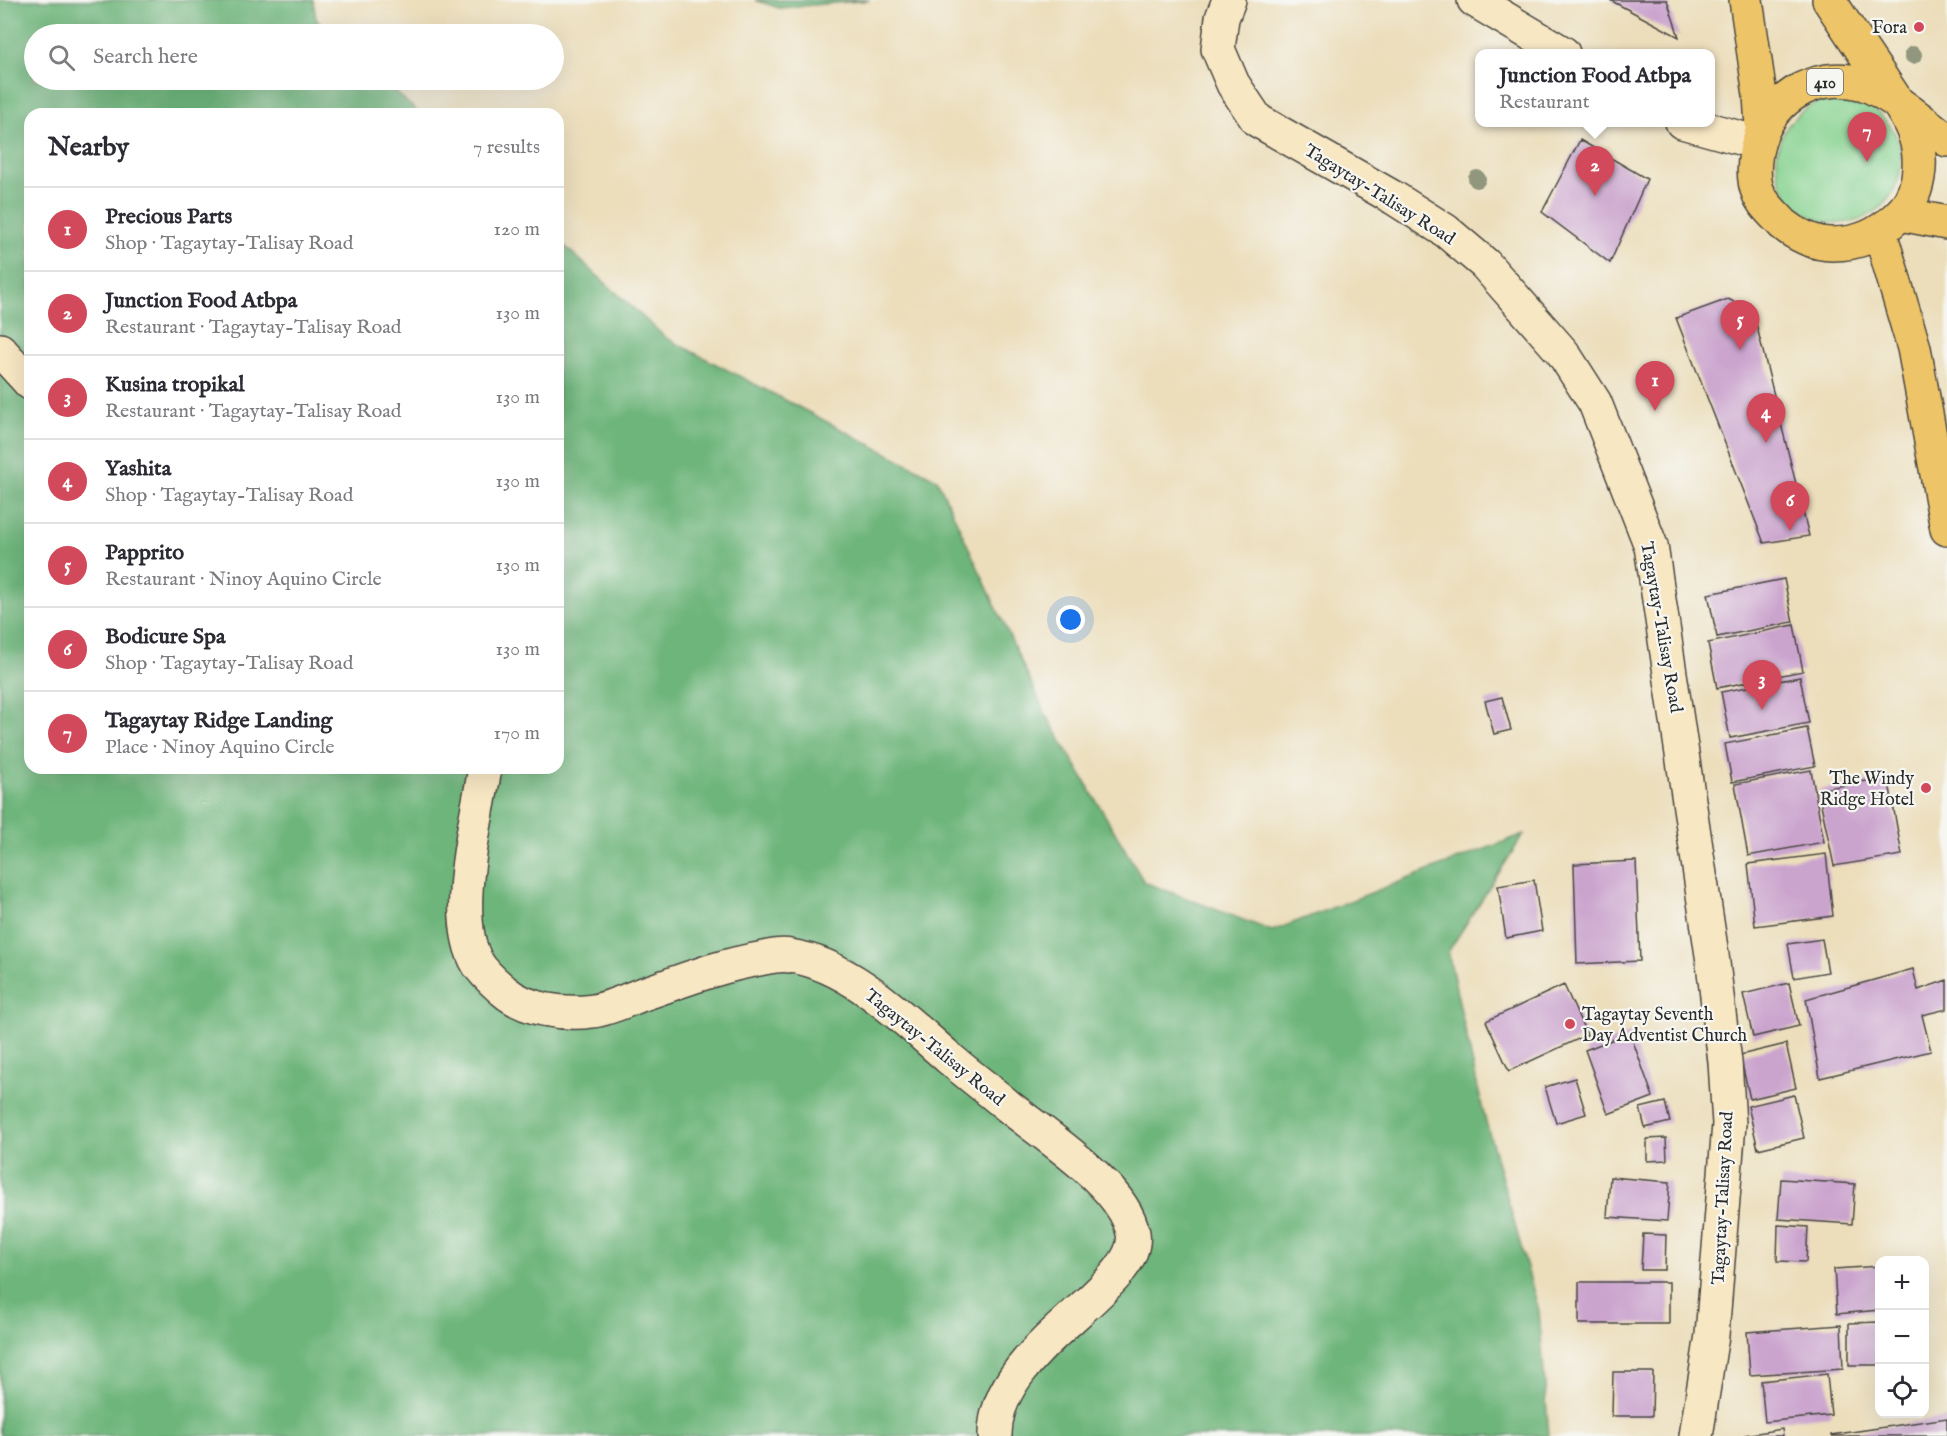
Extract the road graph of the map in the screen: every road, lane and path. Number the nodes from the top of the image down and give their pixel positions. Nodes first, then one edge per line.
1 (1229, 0) edge
2 (1474, 0) edge
3 (1746, 0) edge
4 (1828, 0) edge
5 (1555, 49) edge
6 (1899, 105) junction
7 (1708, 127) edge
8 (1760, 135) junction
9 (1947, 140) edge
10 (1891, 223) junction
11 (1947, 223) edge
12 (0, 350) edge
13 (24, 376) edge
14 (1947, 529) edge
15 (484, 774) edge
16 (995, 1436) edge
17 (1696, 1436) edge

1 - 17 main road, Tagaytay-Talisay Road
2 - 5 main road
3 - 8 main road
4 - 6 main road, 410
6 - 8 main road, 410
6 - 9 main road, 410
6 - 10 main road, 410
7 - 8 main road
8 - 10 main road
10 - 11 main road
10 - 14 main road
12 - 13 main road
15 - 16 main road, Tagaytay-Talisay Road

